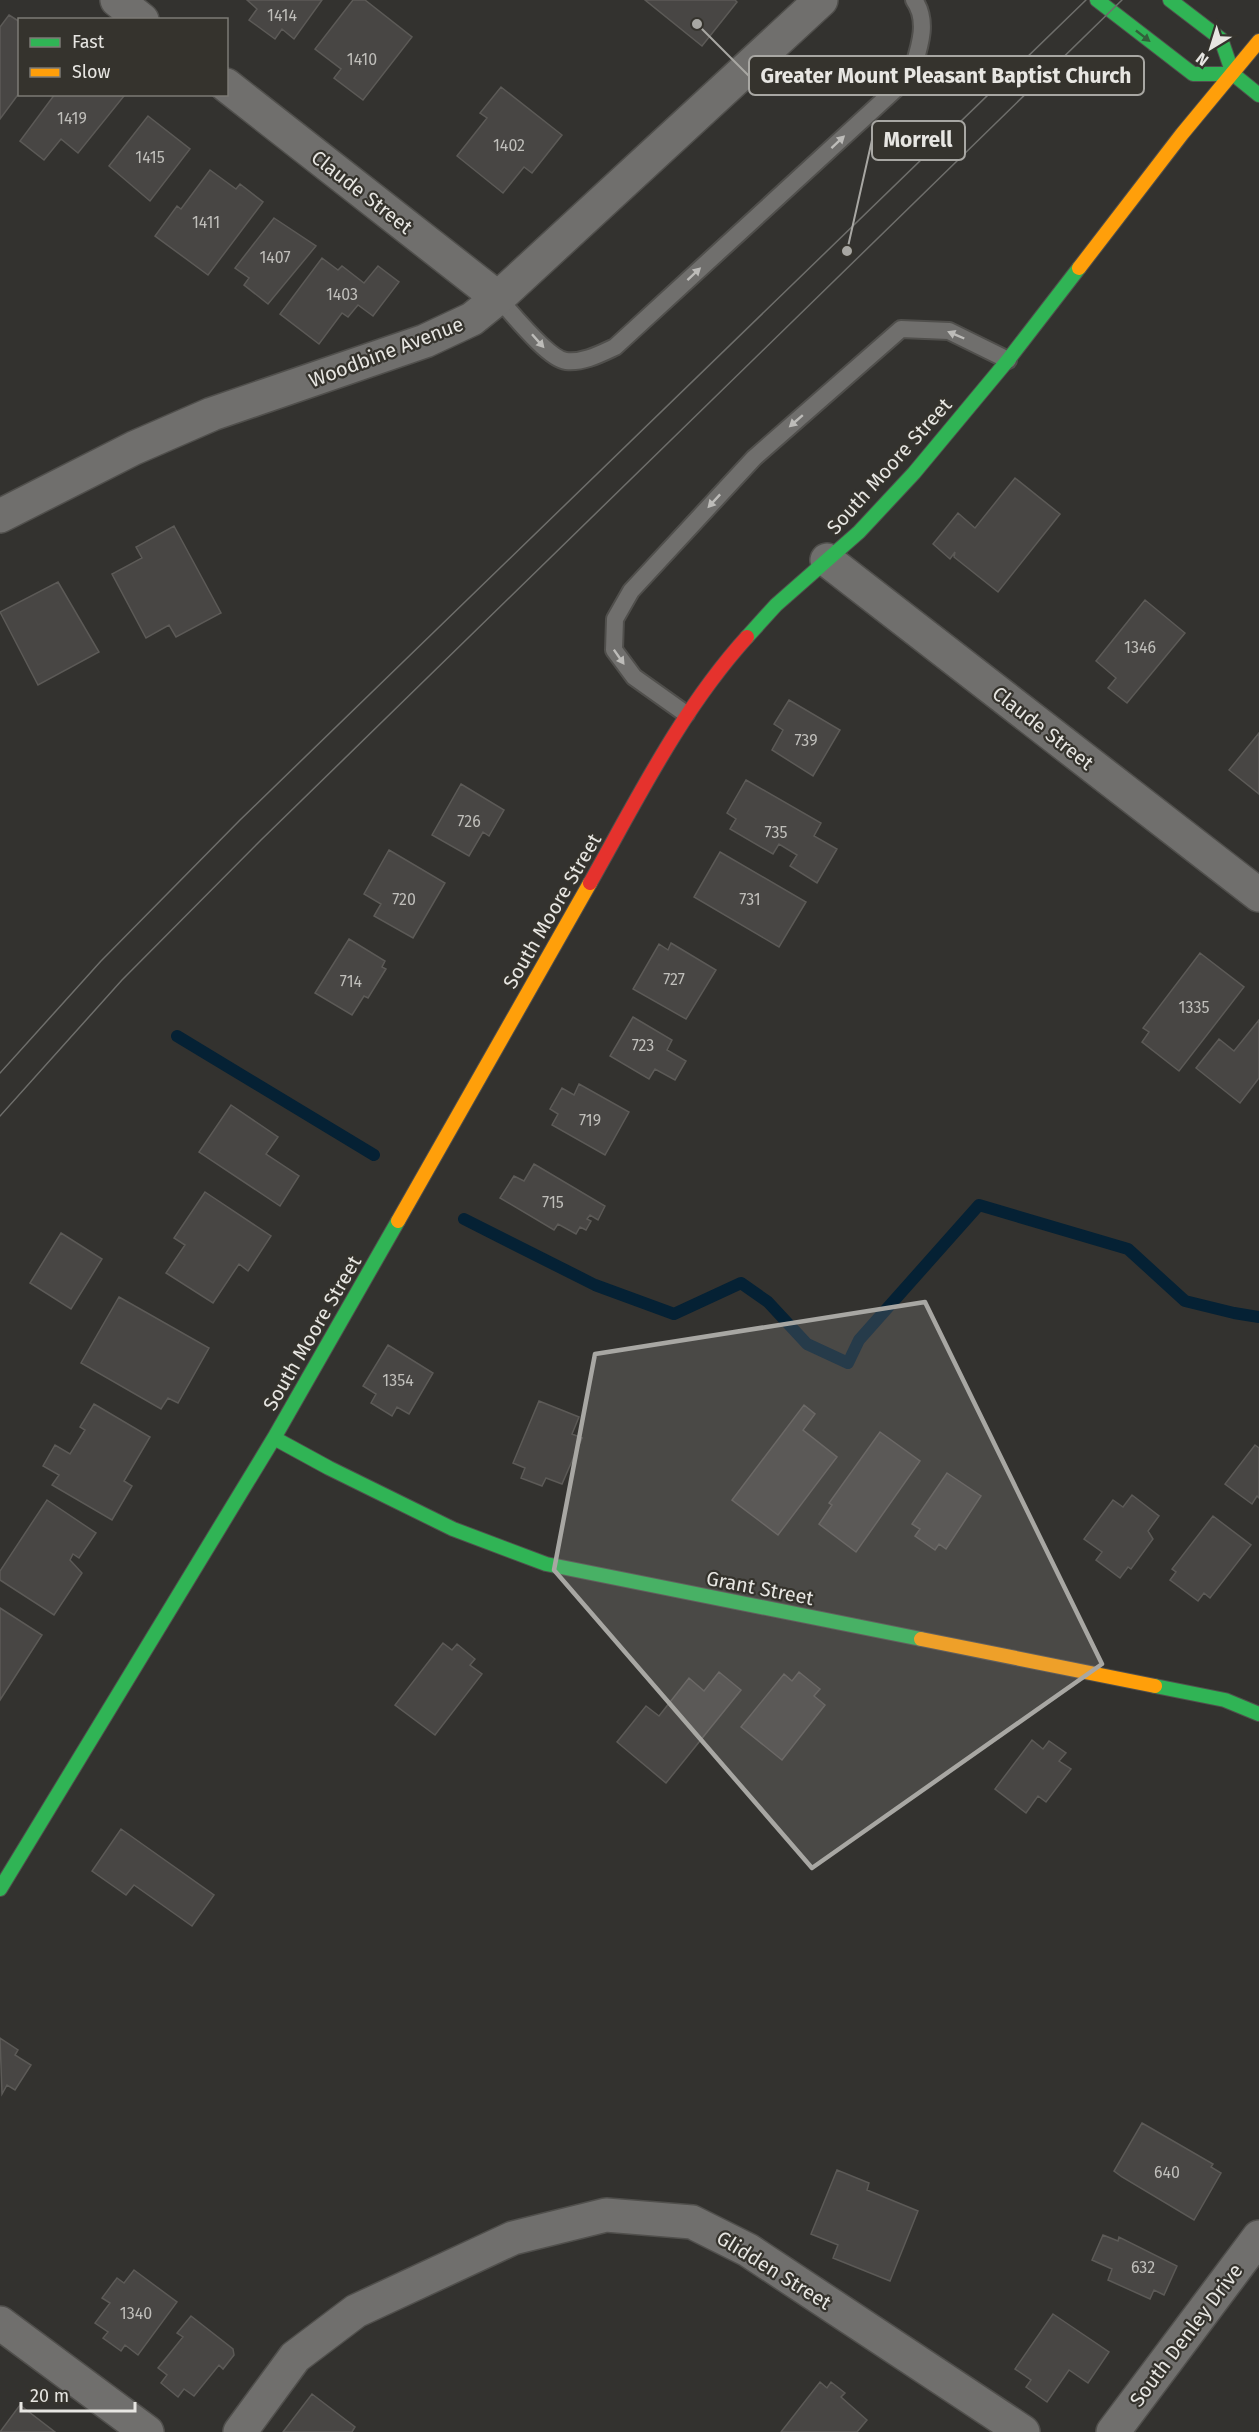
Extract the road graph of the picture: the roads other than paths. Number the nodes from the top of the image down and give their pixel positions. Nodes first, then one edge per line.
1 (117, 0) edge
2 (821, 0) edge
3 (914, 0) edge
4 (1097, 0) edge
5 (1170, 0) edge
6 (140, 18) edge
7 (1259, 41) edge
8 (1233, 74) junction
9 (228, 87) edge
10 (1259, 95) edge
11 (498, 298) junction
12 (1008, 360) junction
13 (0, 516) edge
14 (827, 560) junction
15 (686, 714) junction
16 (1259, 895) edge
17 (274, 1438) junction
18 (1259, 1714) edge
19 (0, 1889) edge
20 (1259, 2237) edge
21 (0, 2323) edge
22 (147, 2432) edge
23 (240, 2432) edge
24 (1023, 2432) edge
25 (1113, 2432) edge

1 - 6 street
2 - 11 street, Woodbine Avenue
11 -> 3 lane
4 -> 8 street
5 - 8 street
7 - 8 street, South Moore Street
8 - 10 street
8 - 12 street, South Moore Street
9 - 11 street, Claude Street
11 - 13 street, Woodbine Avenue
12 - 14 street, South Moore Street
12 -> 15 lane
14 - 15 street, South Moore Street
14 - 16 street, Claude Street
15 - 17 street, South Moore Street
17 - 18 street, Grant Street
17 - 19 street, South Moore Street
20 - 25 street, South Denley Drive
21 - 22 street
23 - 24 street, Glidden Street

